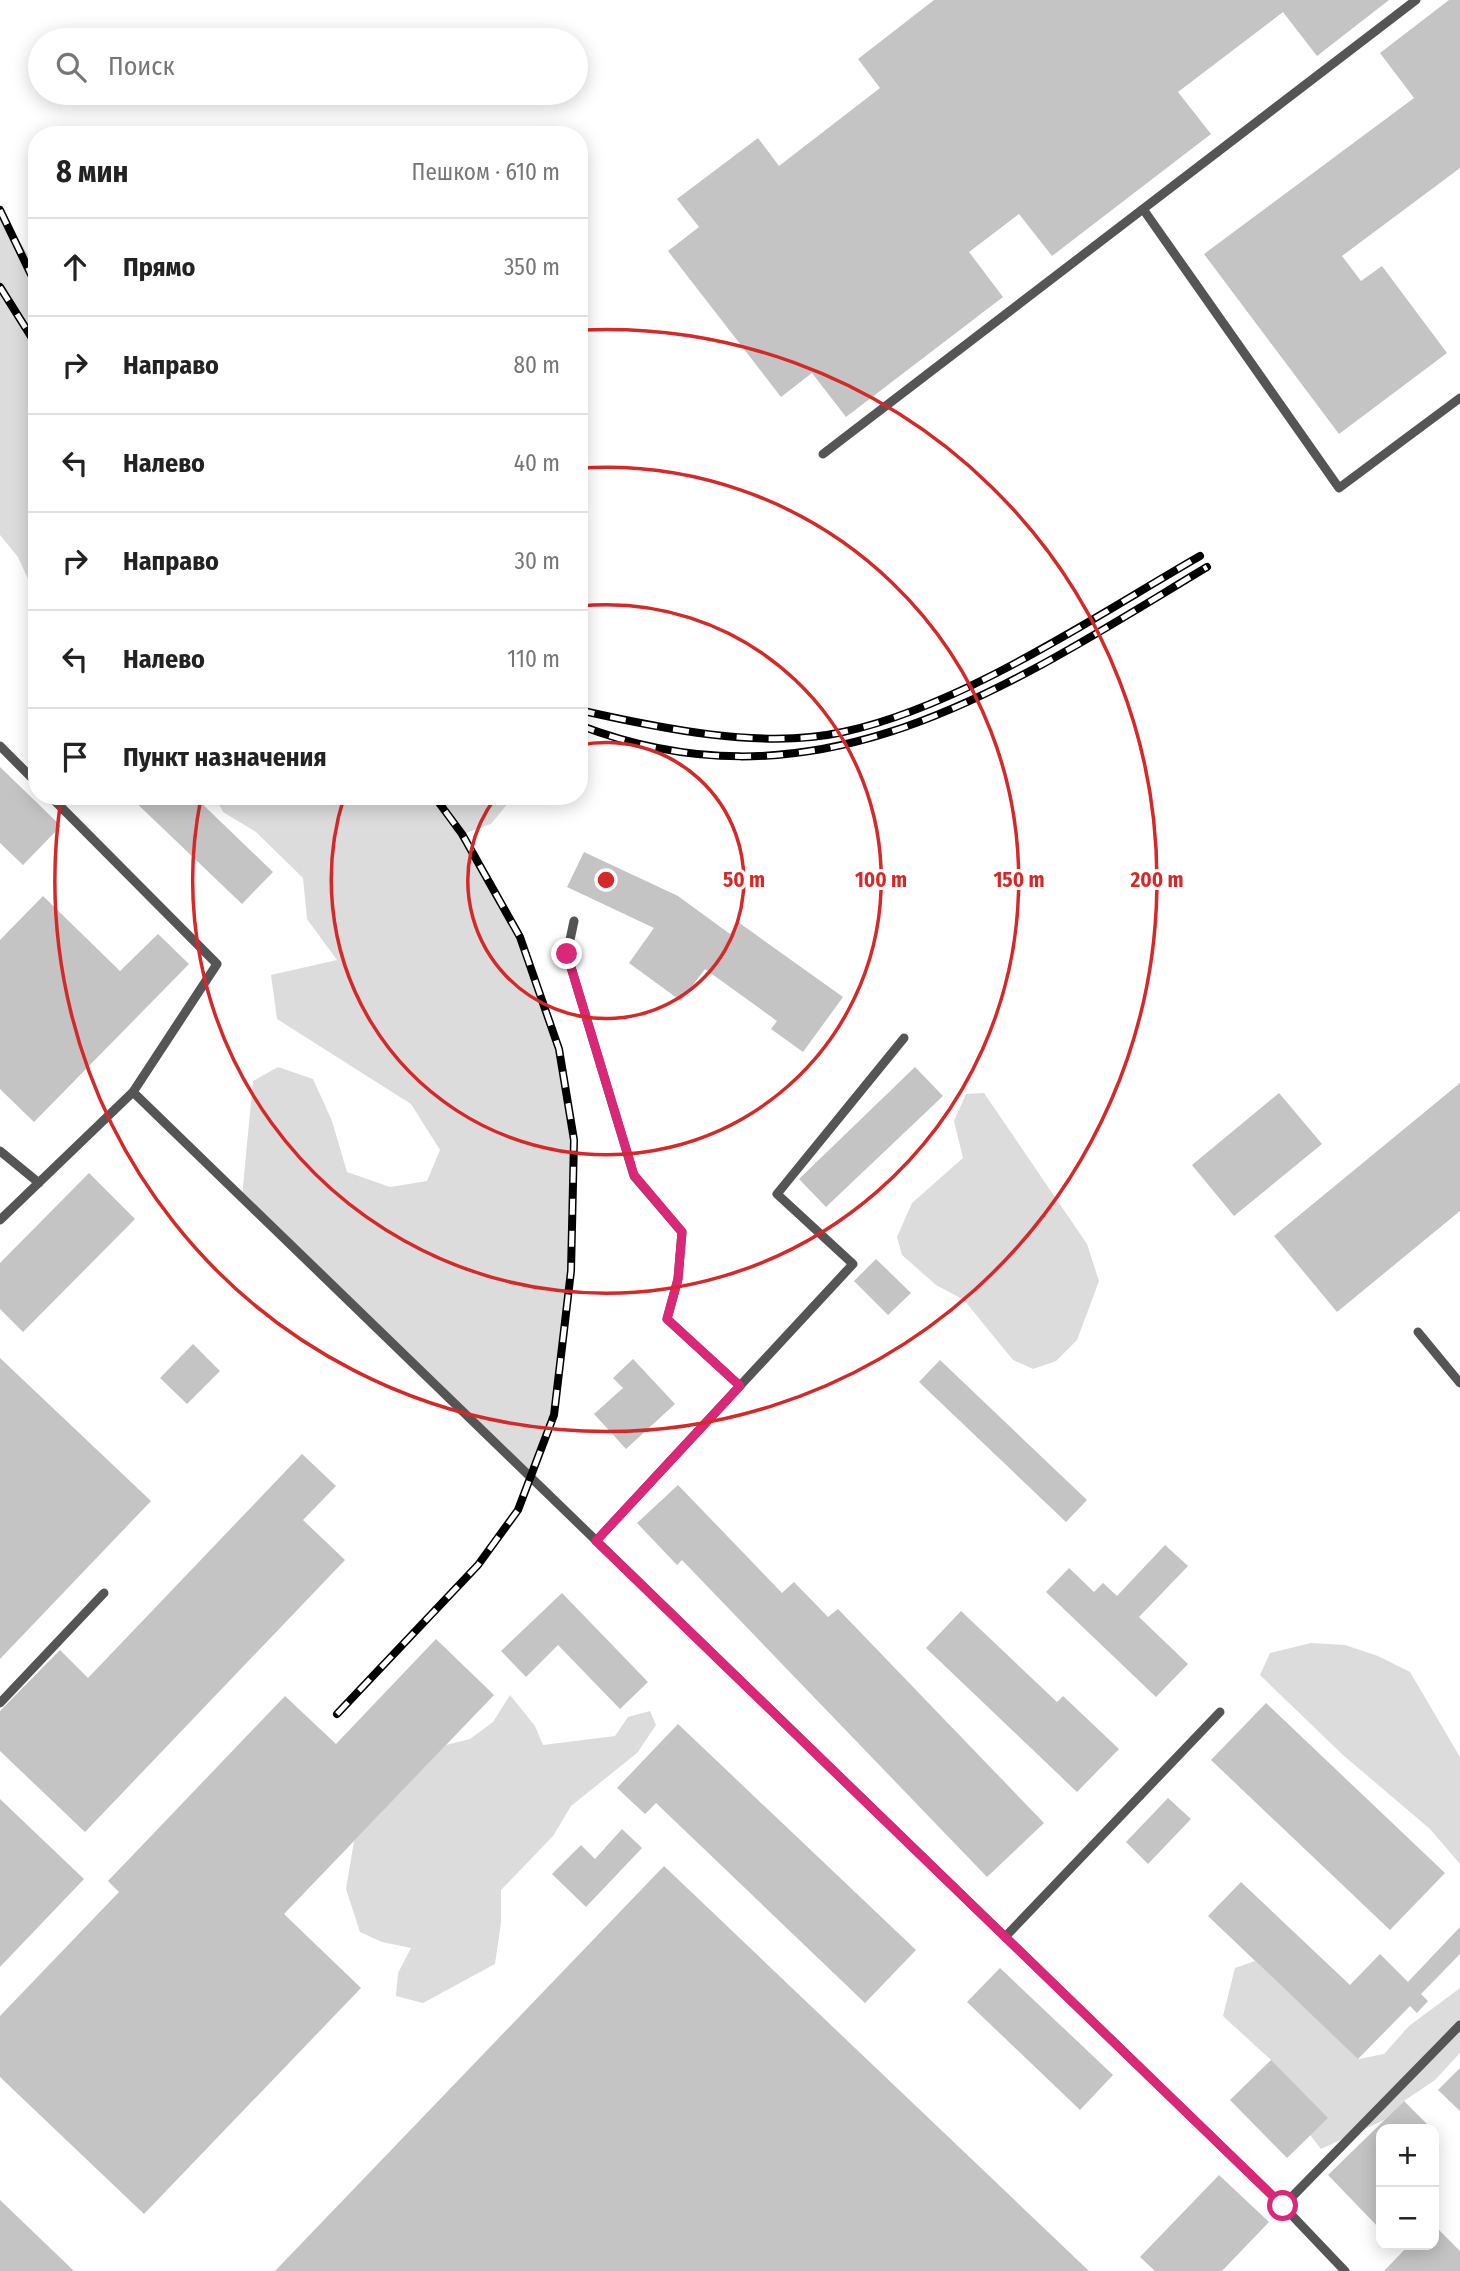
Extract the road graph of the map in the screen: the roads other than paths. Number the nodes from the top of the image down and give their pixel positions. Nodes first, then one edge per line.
1 (1416, 0) edge
2 (1143, 209) junction
3 (1460, 398) edge
4 (823, 454) dead end
5 (0, 746) edge
6 (28, 774) edge
7 (59, 805) edge
8 (574, 921) dead end
9 (904, 1038) dead end
10 (133, 1092) junction
11 (0, 1152) edge
12 (39, 1183) junction
13 (0, 1220) edge
14 (1418, 1332) dead end
15 (1460, 1383) edge
16 (740, 1386) junction
17 (596, 1541) junction
18 (104, 1593) dead end
19 (0, 1703) edge
20 (1220, 1712) dead end
21 (1005, 1937) junction
22 (1460, 2025) edge
23 (1283, 2206) junction
24 (1345, 2271) edge

1 - 2 lane
2 - 3 lane
2 - 4 lane
5 - 6 lane
7 - 10 lane
8 - 16 lane
9 - 16 lane
10 - 12 lane
10 - 17 lane
11 - 12 lane
12 - 13 lane
14 - 15 lane
16 - 17 lane
17 - 21 lane
18 - 19 lane
20 - 21 lane
21 - 23 lane
22 - 23 lane
23 - 24 lane

